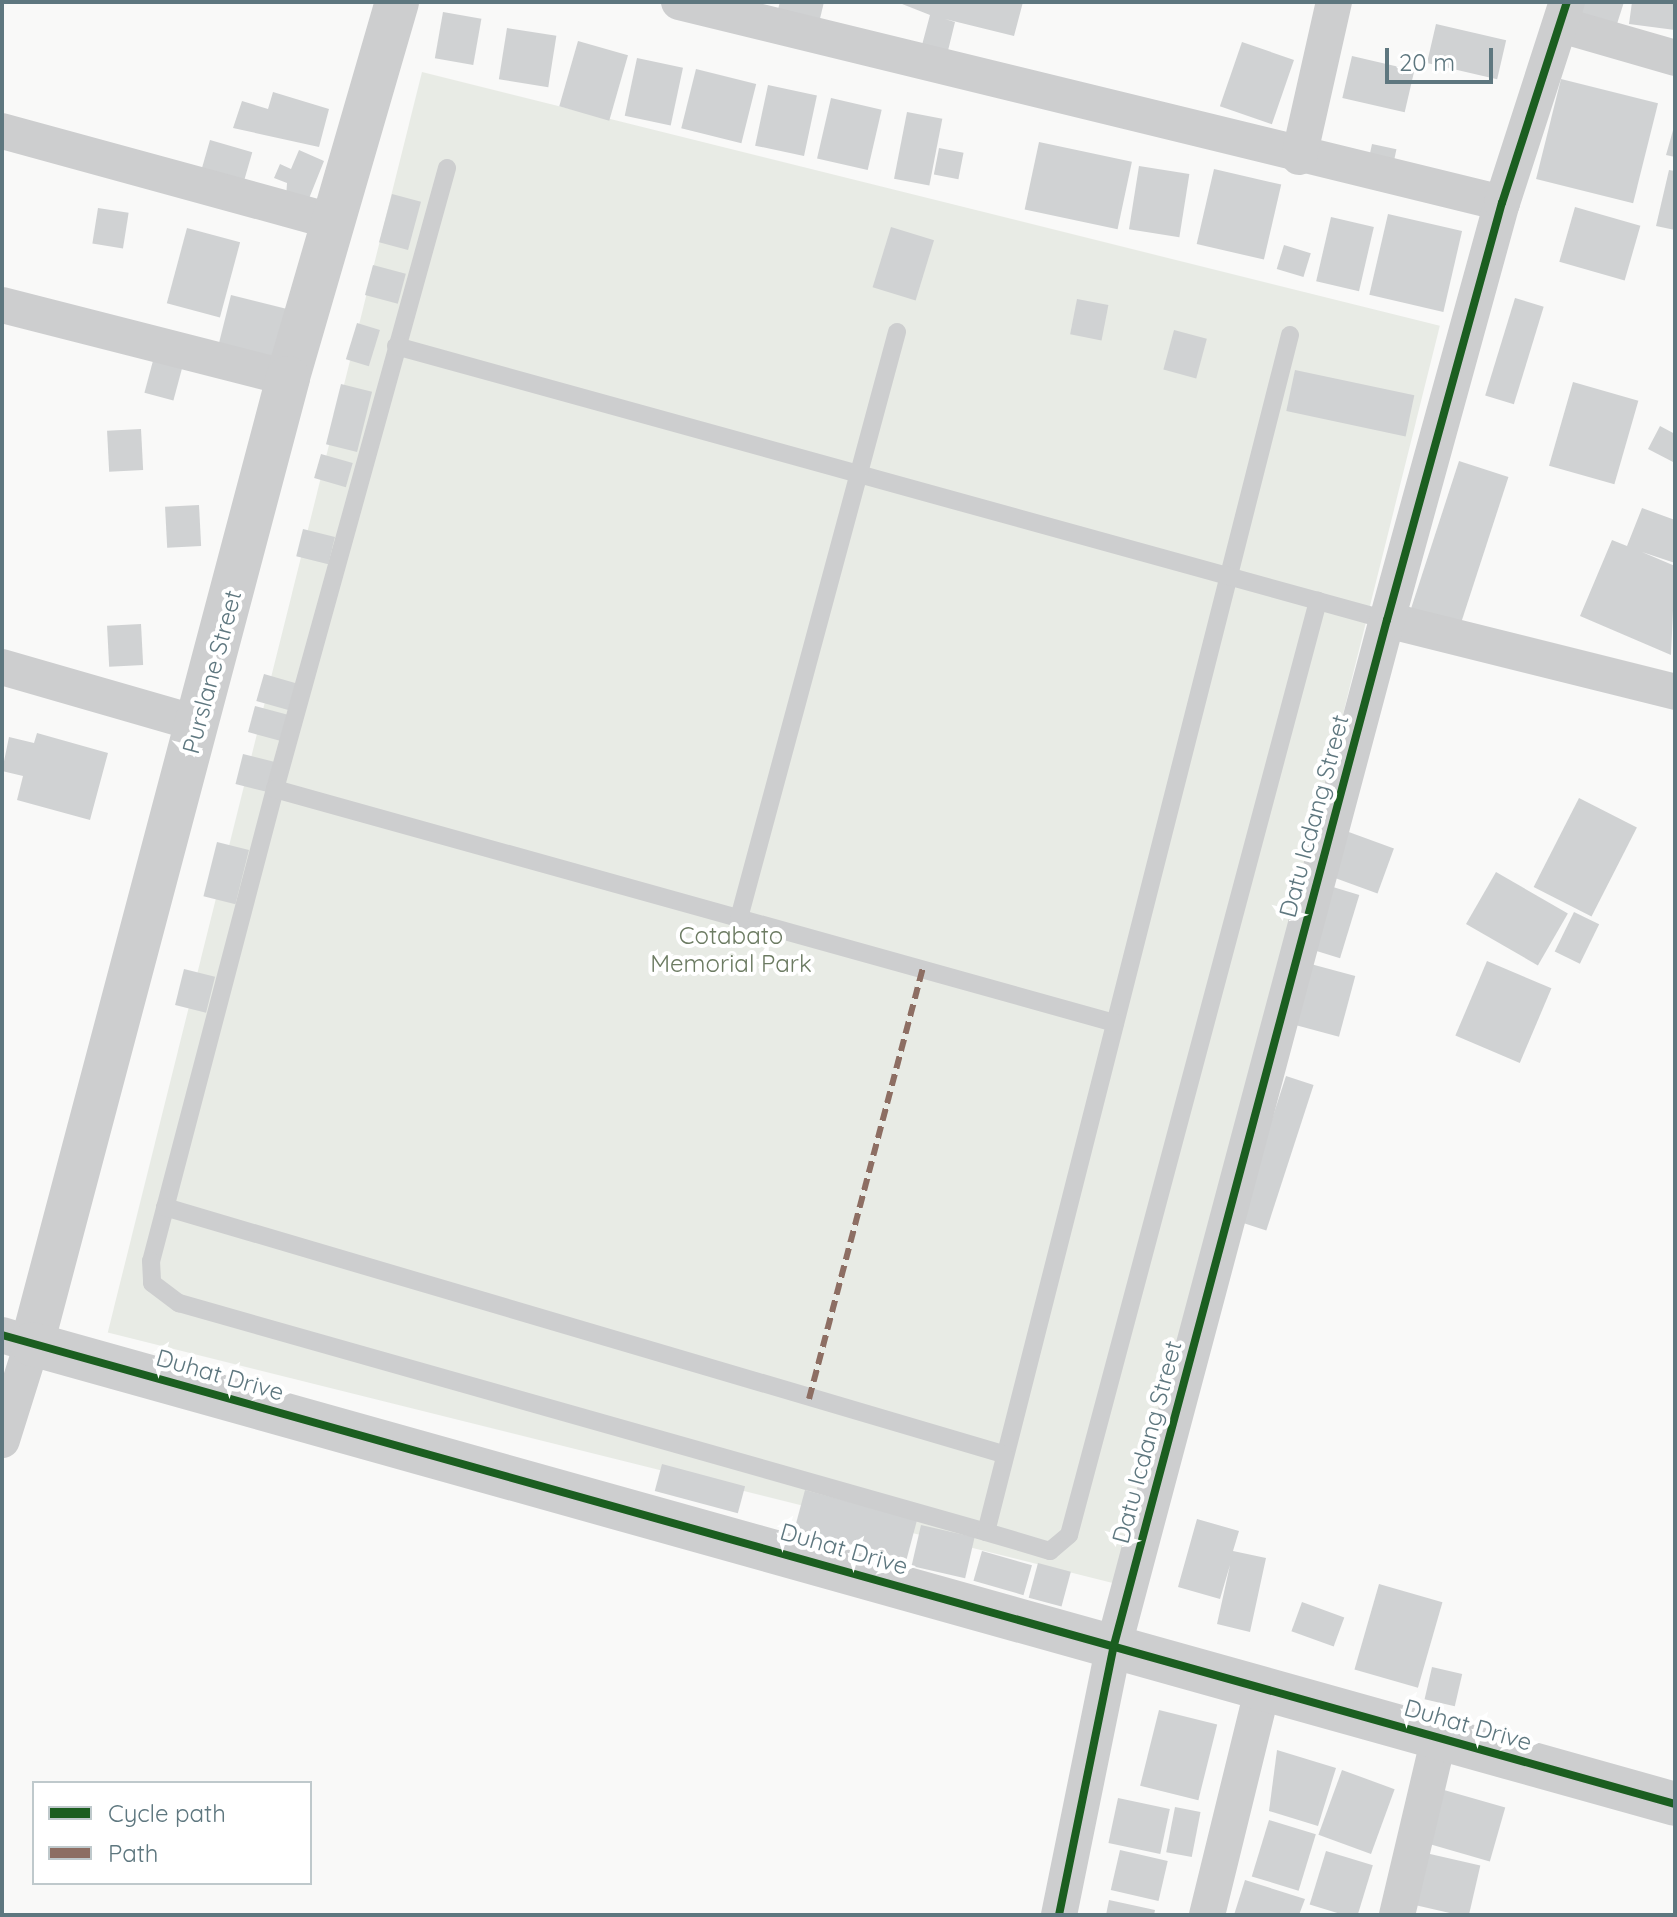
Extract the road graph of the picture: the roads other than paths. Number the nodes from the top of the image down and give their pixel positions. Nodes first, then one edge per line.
1 (397, 2) edge
2 (679, 2) edge
3 (1334, 2) edge
4 (1564, 14) edge
5 (1675, 58) edge
6 (2, 131) edge
7 (1299, 157) junction
8 (447, 168) dead end
9 (1502, 203) junction
10 (334, 222) junction
11 (2, 305) edge
12 (897, 332) dead end
13 (1290, 335) dead end
14 (396, 346) junction
15 (288, 378) junction
16 (859, 475) junction
17 (1227, 574) junction
18 (1318, 601) junction
19 (1387, 620) junction
20 (2, 667) edge
21 (1675, 692) edge
22 (199, 724) junction
23 (275, 789) junction
24 (739, 918) junction
25 (1115, 1023) junction
26 (165, 1207) junction
27 (17, 1339) edge
28 (2, 1440) edge
29 (1003, 1454) junction
30 (986, 1532) junction
31 (1114, 1645) junction
32 (1263, 1687) junction
33 (1439, 1737) junction
34 (1675, 1804) edge
35 (1059, 1915) edge
36 (1207, 1915) edge
37 (1397, 1915) edge

1 - 10 street, Purslane Street
2 - 7 street
3 - 7 street
4 - 5 street
4 - 9 street, Datu Icdang Street
6 - 10 street
7 - 9 street
8 - 14 lane
9 - 19 street, Datu Icdang Street
10 - 15 street, Purslane Street
11 - 15 street
12 - 16 lane
13 - 17 lane
14 - 16 lane
14 - 23 lane
15 - 22 street, Purslane Street
16 - 17 lane
16 - 24 lane
17 - 18 lane
17 - 25 lane
18 - 19 lane
18 - 30 lane
19 - 21 street
19 - 31 street, Datu Icdang Street
20 - 22 street
22 - 27 street, Purslane Street
23 - 24 lane
23 - 26 lane
24 - 25 lane
25 - 29 lane
26 - 29 lane
26 - 30 lane
27 - 28 street
27 - 31 street, Duhat Drive
29 - 30 lane
31 - 32 street, Duhat Drive
31 - 35 street, Datu Icdang Street
32 - 33 street, Duhat Drive
32 - 36 street
33 - 34 street, Duhat Drive
33 - 37 street

